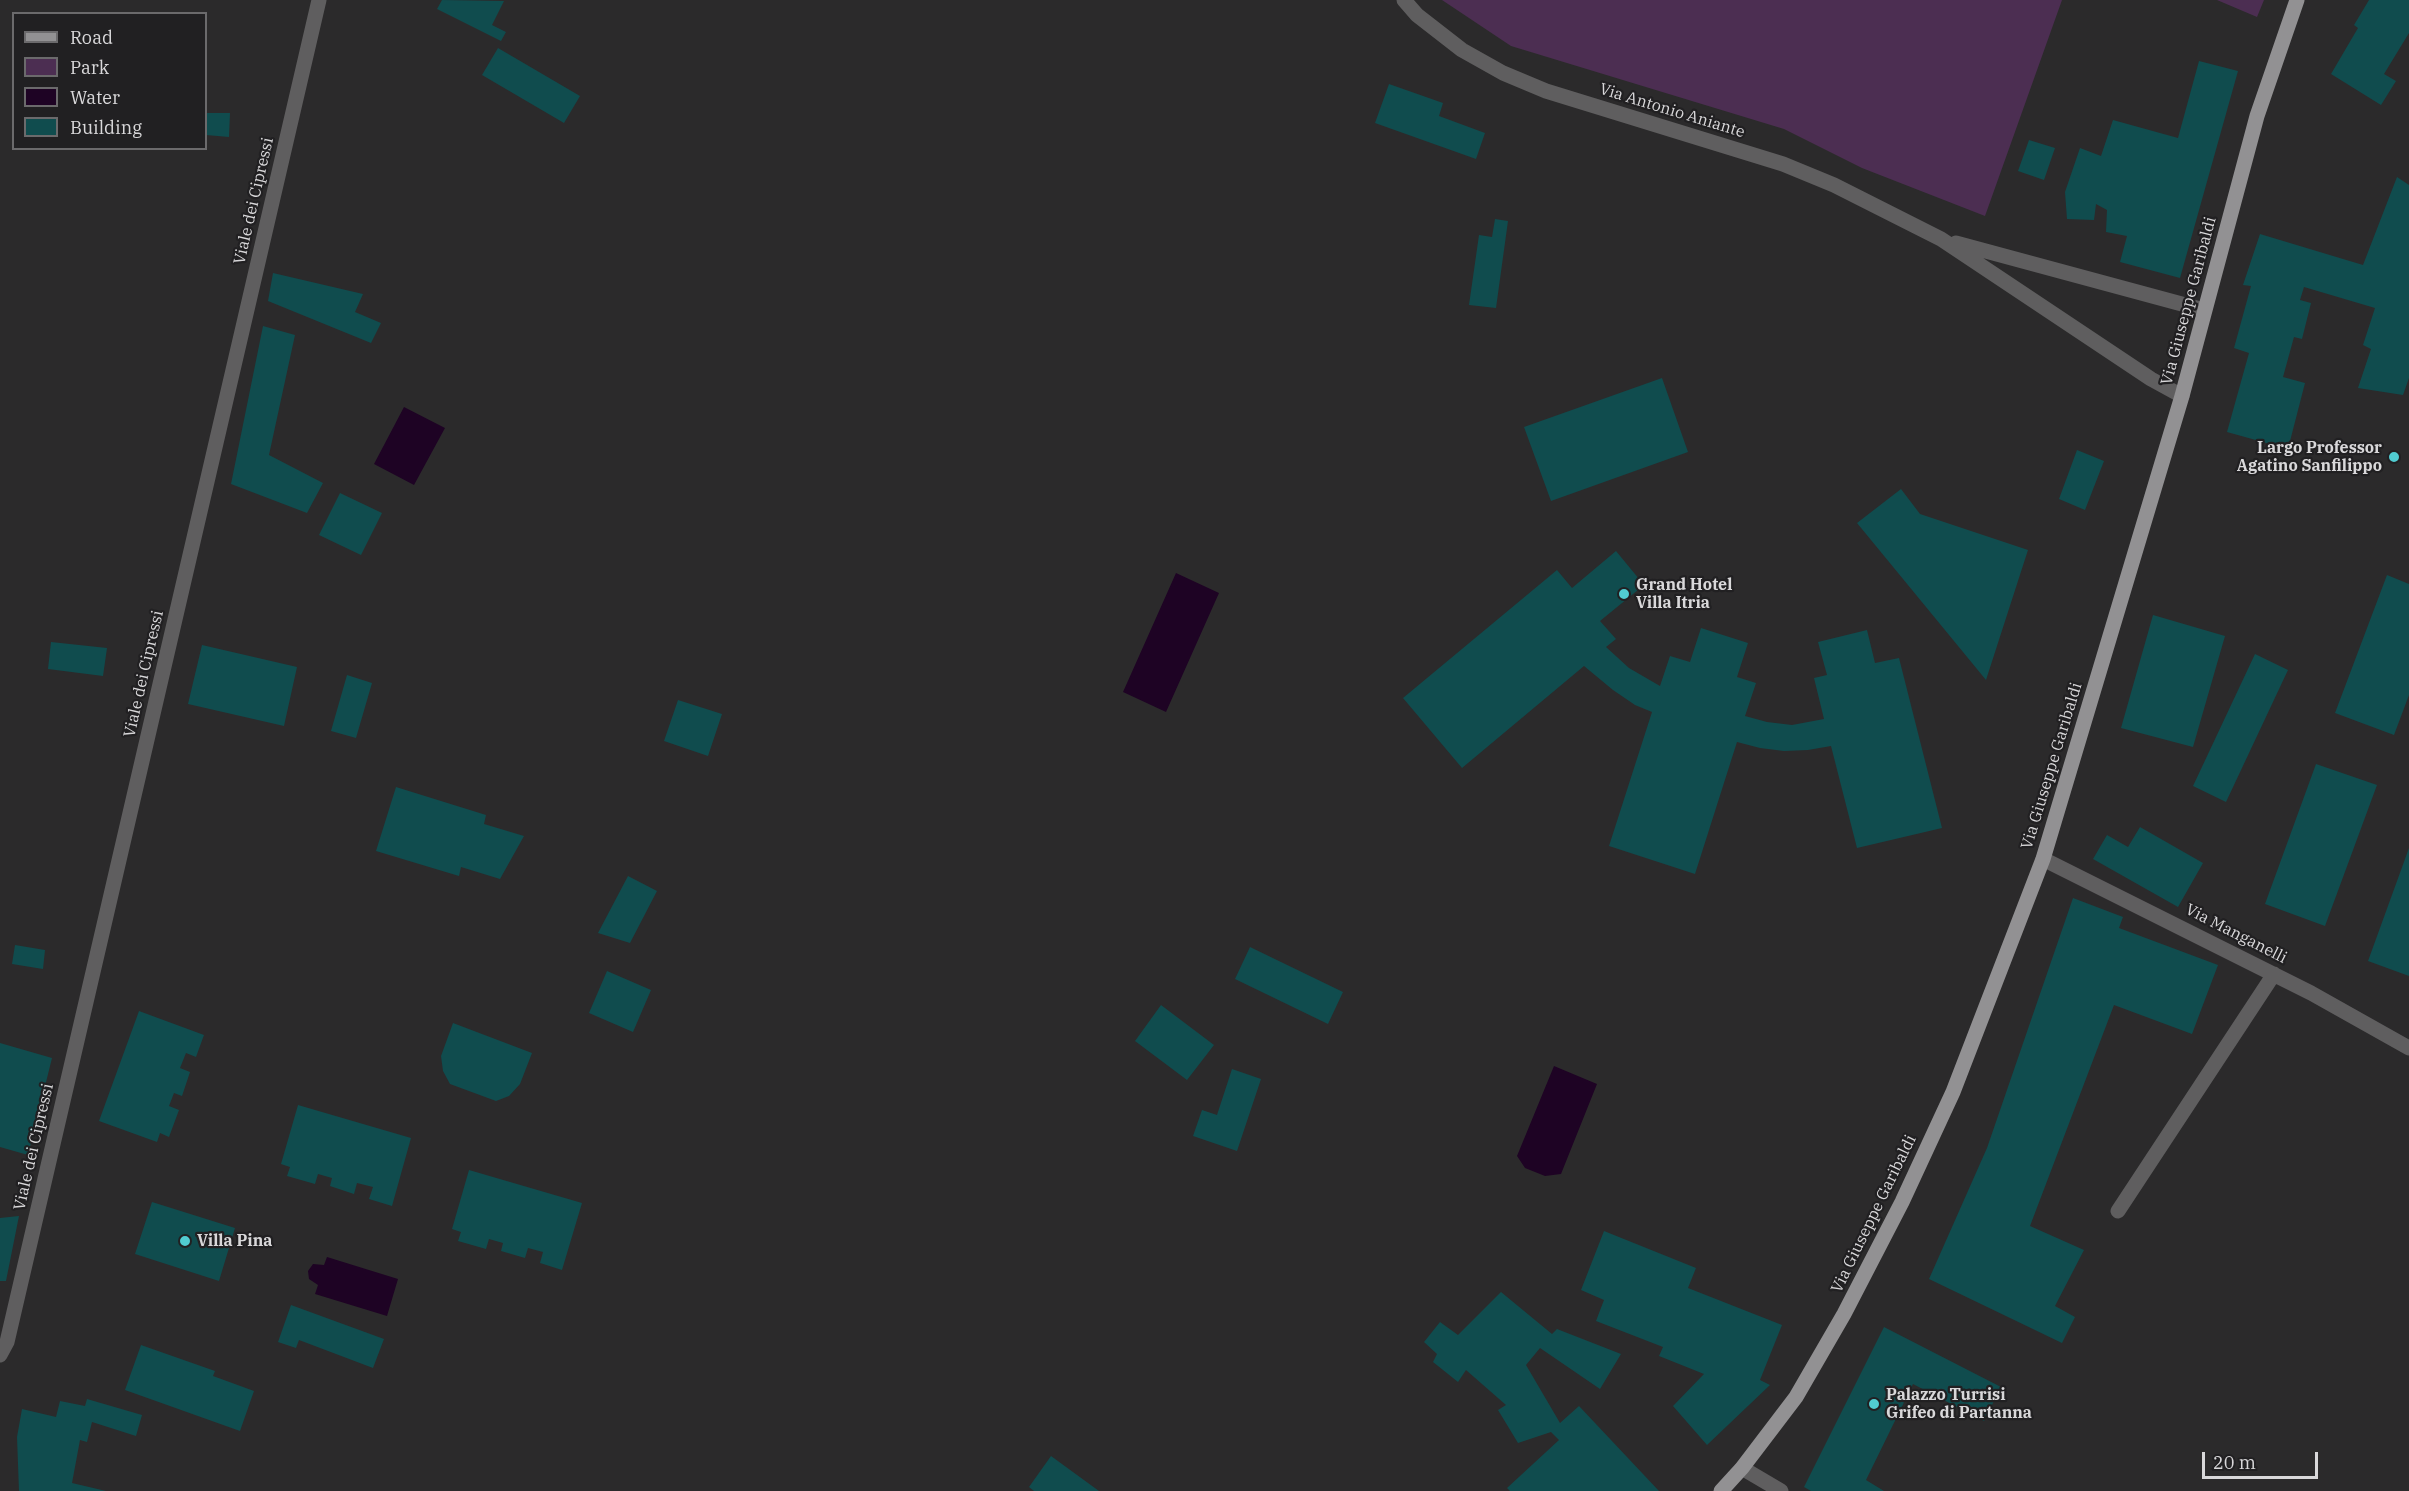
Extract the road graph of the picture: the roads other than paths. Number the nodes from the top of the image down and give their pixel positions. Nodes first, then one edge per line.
1 (319, 0) edge
2 (1404, 0) edge
3 (2297, 0) edge
4 (1941, 239) junction
5 (2204, 310) junction
6 (2182, 396) junction
7 (2043, 859) junction
8 (2274, 974) junction
9 (2409, 1048) edge
10 (2118, 1211) dead end
11 (0, 1354) edge
12 (1742, 1468) junction
13 (1721, 1491) edge
14 (1780, 1491) edge

1 - 11 street, Viale dei Cipressi
2 - 4 street, Via Antonio Aniante
3 - 5 main road, Via Giuseppe Garibaldi
4 - 5 street
4 - 6 street
5 - 6 main road, Via Giuseppe Garibaldi
6 - 7 main road, Via Giuseppe Garibaldi
7 - 8 street, Via Manganelli
7 - 12 main road, Via Giuseppe Garibaldi
8 - 9 street, Via Manganelli
8 - 10 street
12 - 13 main road, Via Giuseppe Garibaldi
12 - 14 street

